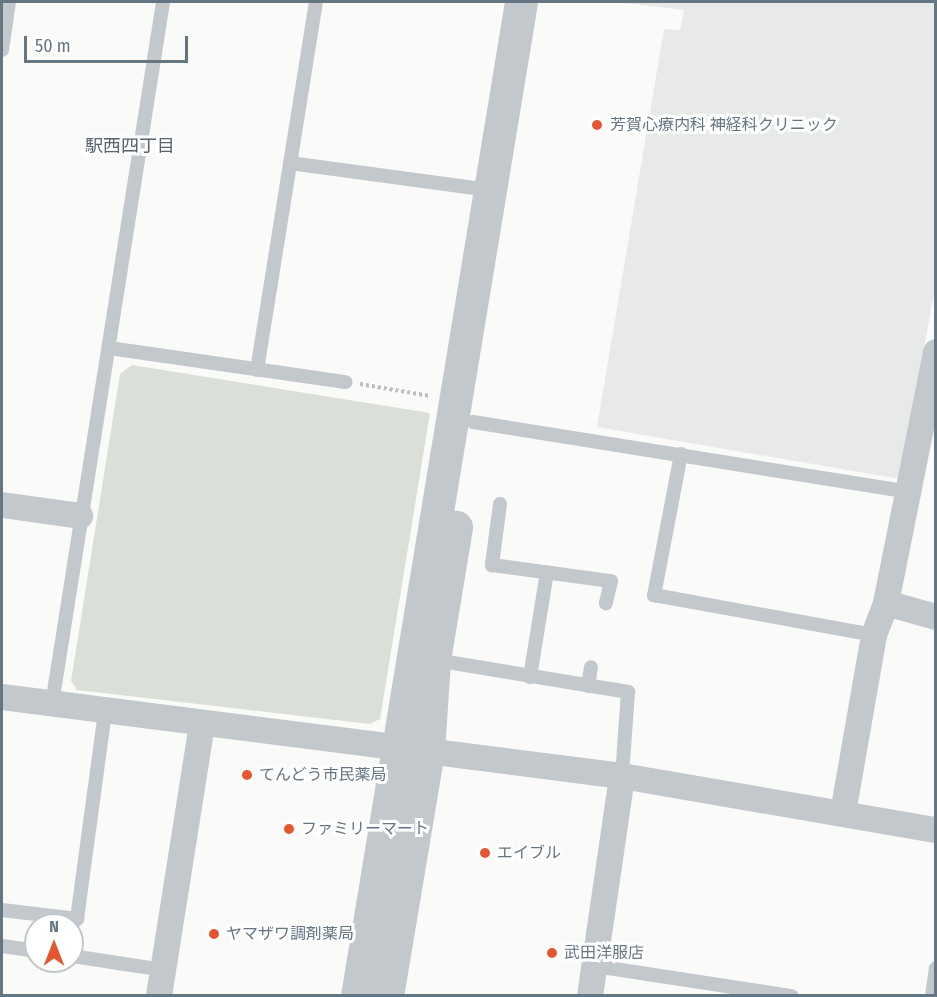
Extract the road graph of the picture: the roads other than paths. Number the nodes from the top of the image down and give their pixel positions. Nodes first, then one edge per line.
1 (9, 2) edge
2 (163, 2) edge
3 (316, 2) edge
4 (521, 2) edge
5 (542, 2) edge
6 (2, 50) edge
7 (290, 163) junction
8 (491, 190) junction
9 (109, 348) junction
10 (936, 352) edge
11 (257, 370) junction
12 (346, 382) road end
13 (931, 406) edge
14 (464, 411) junction
15 (681, 454) junction
16 (908, 492) junction
17 (500, 504) dead end
18 (2, 506) edge
19 (80, 516) junction
20 (547, 572) junction
21 (606, 603) dead end
22 (886, 603) junction
23 (936, 617) edge
24 (874, 635) junction
25 (434, 660) junction
26 (591, 667) dead end
27 (530, 677) junction
28 (588, 686) junction
29 (2, 698) edge
30 (52, 704) junction
31 (105, 711) junction
32 (202, 724) junction
33 (396, 747) junction
34 (428, 751) junction
35 (622, 776) junction
36 (843, 813) junction
37 (936, 830) edge
38 (2, 910) edge
39 (2, 946) edge
40 (24, 949) edge
41 (84, 958) edge
42 (595, 966) junction
43 (936, 968) edge
44 (163, 970) junction
45 (770, 994) edge
46 (159, 996) edge
47 (357, 996) edge
48 (387, 996) edge
49 (590, 996) edge
50 (792, 996) edge
51 (932, 996) edge

1 - 6 lane
2 - 9 lane
3 - 7 lane
4 - 8 street
5 - 14 street
7 - 8 lane
7 - 11 lane
8 - 14 street
9 - 11 lane
9 - 19 lane
10 - 13 street
11 - 12 lane
13 - 16 street
14 - 15 lane
14 - 25 street
14 - 33 street
15 - 16 lane
15 - 24 lane
16 - 22 street
17 - 20 lane
18 - 19 street
19 - 30 lane
20 - 21 lane
20 - 27 lane
22 - 23 street
22 - 24 street
24 - 36 street
25 - 27 lane
25 - 34 street
26 - 28 lane
27 - 28 lane
28 - 35 lane
29 - 30 street
30 - 31 street
31 - 32 street
31 - 38 lane
32 - 33 street
32 - 44 street
33 - 34 street
33 - 47 street
34 - 35 street
34 - 48 street
35 - 36 street
35 - 42 street
36 - 37 street
39 - 40 lane
41 - 44 lane
42 - 45 lane
42 - 49 street
43 - 51 lane
44 - 46 street
45 - 50 lane

